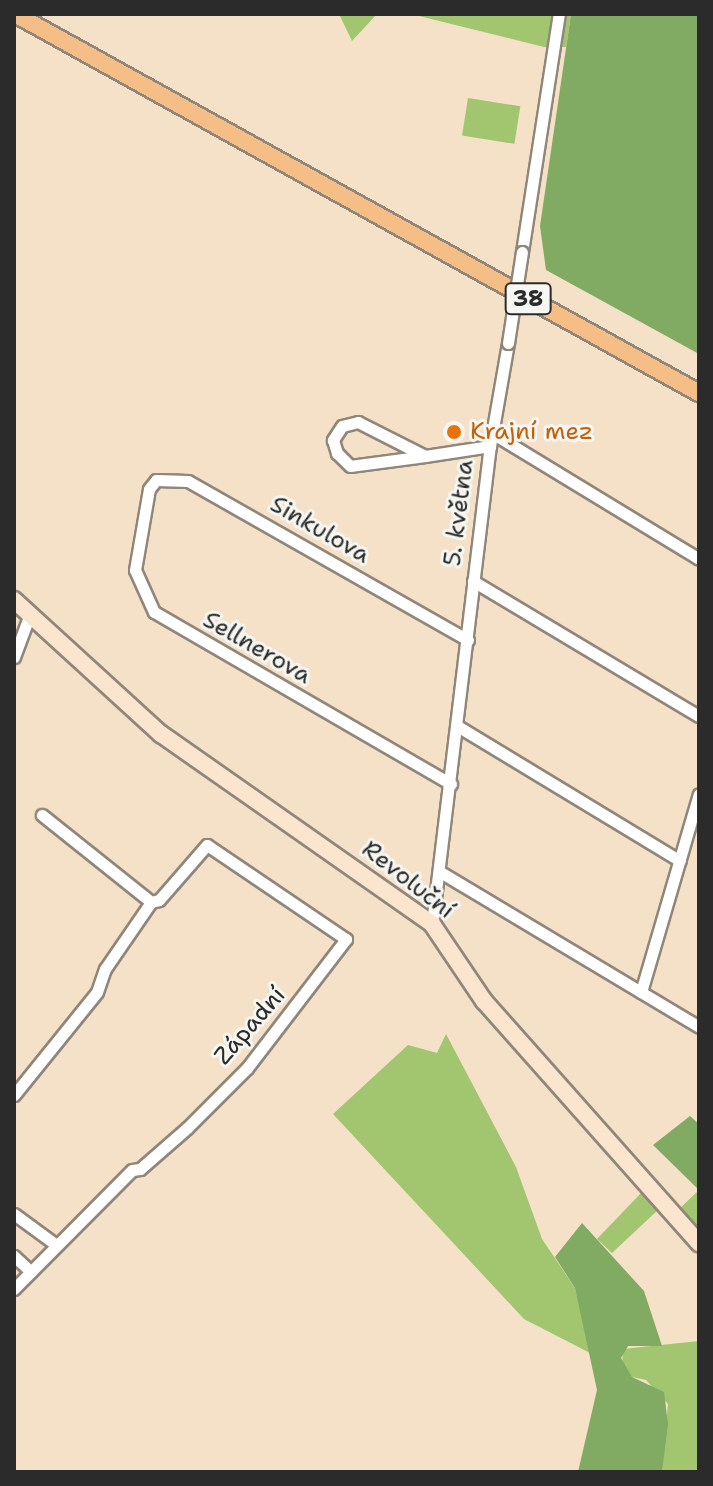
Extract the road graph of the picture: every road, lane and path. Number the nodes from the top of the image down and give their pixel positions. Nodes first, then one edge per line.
1 (15, 14) edge
2 (559, 14) edge
3 (696, 391) edge
4 (492, 433) junction
5 (490, 446) junction
6 (425, 456) junction
7 (149, 489) joint
8 (699, 559) edge
9 (473, 581) junction
10 (14, 600) edge
11 (30, 614) junction
12 (468, 640) junction
13 (14, 657) edge
14 (699, 716) edge
15 (459, 727) junction
16 (451, 784) junction
17 (699, 794) edge
18 (42, 815) dead end
19 (680, 861) junction
20 (442, 873) junction
21 (151, 902) junction
22 (432, 924) junction
23 (641, 992) junction
24 (699, 1027) edge
25 (14, 1095) edge
26 (14, 1214) edge
27 (699, 1243) edge
28 (55, 1244) junction
29 (14, 1256) edge
30 (31, 1272) junction
31 (14, 1289) edge

1 - 3 main road, 38
2 - 4 street, 5. května, bridge
4 - 5 street, 5. května
4 - 8 street
5 - 6 street
5 - 9 street, 5. května
6 - 6 street
7 - 12 street, Sinkulova
7 - 16 street, Sellnerova
9 - 12 street, 5. května
9 - 14 street
10 - 11 main road, Revoluční
11 - 13 street
11 - 22 main road, Revoluční
12 - 15 street, 5. května
15 - 16 street, 5. května
15 - 19 street
16 - 20 street, 5. května
17 - 19 street
18 - 21 street
19 - 23 street
20 - 22 street, 5. května
20 - 23 street
21 - 25 street
21 - 28 street, Západní
22 - 27 main road, Revoluční
23 - 24 street
26 - 28 street
28 - 30 street, Západní
29 - 30 street
30 - 31 street, Západní

